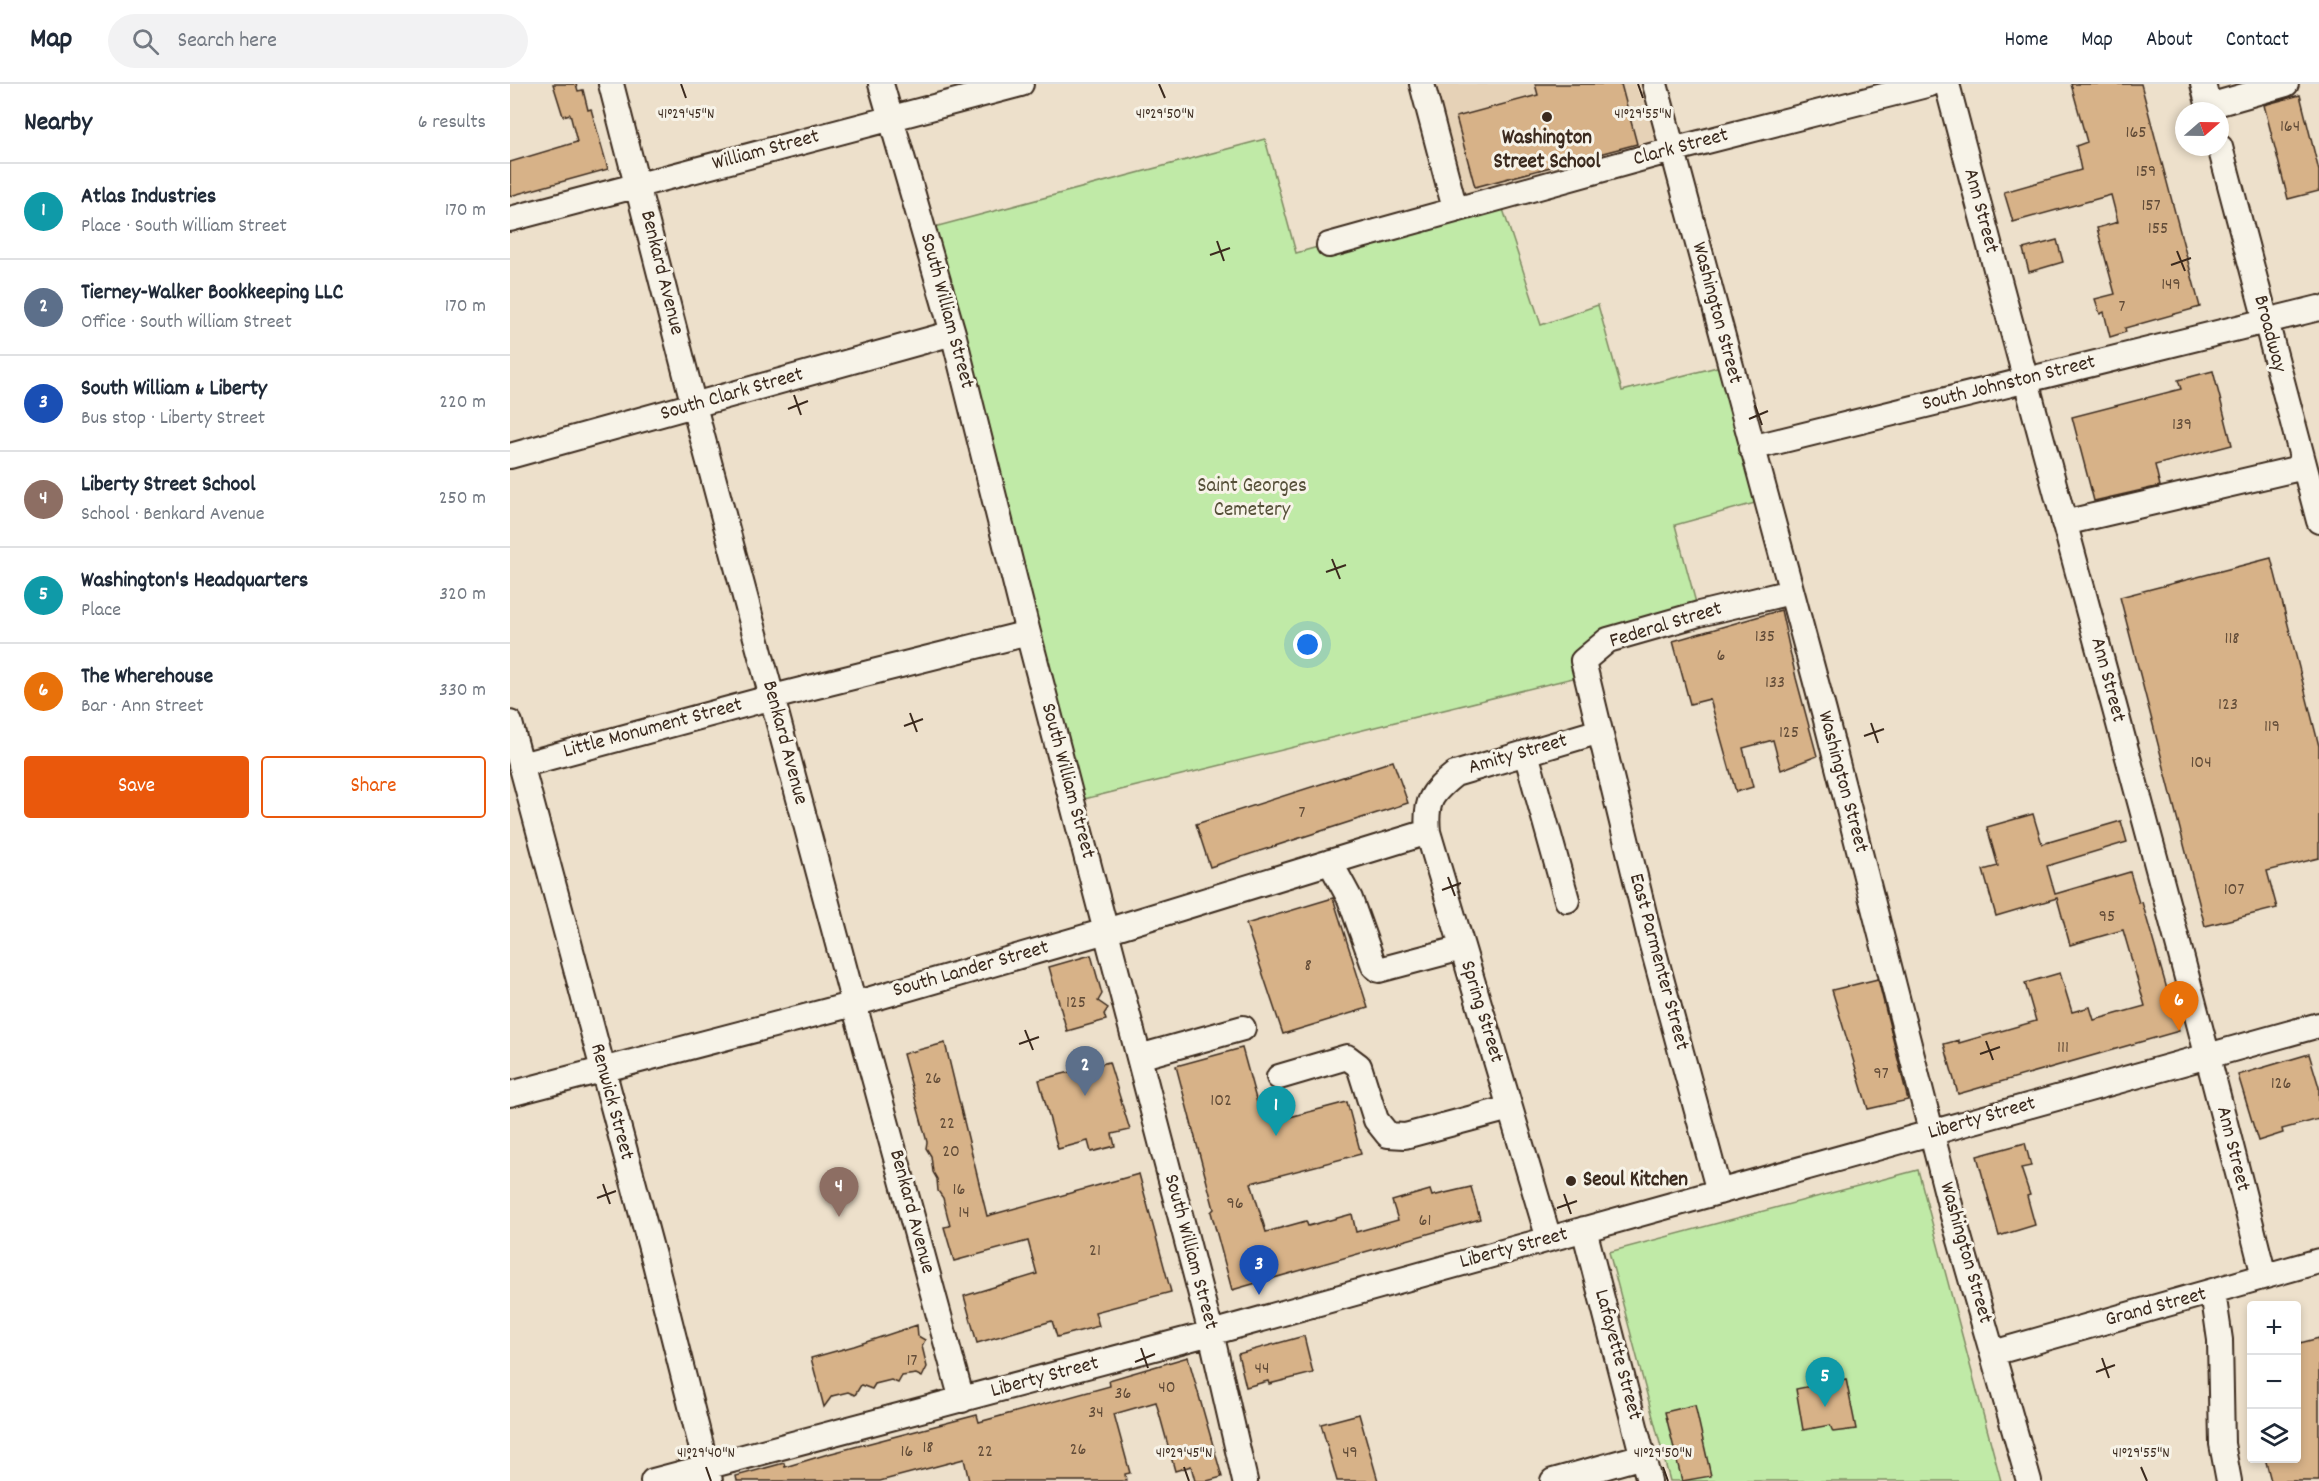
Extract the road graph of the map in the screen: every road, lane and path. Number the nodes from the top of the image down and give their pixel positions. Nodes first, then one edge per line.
1 (611, 84) edge
2 (881, 84) edge
3 (1022, 84) edge
4 (1422, 84) edge
5 (1655, 84) edge
6 (1930, 84) edge
7 (1947, 84) edge
8 (2286, 84) edge
9 (2207, 100) edge
10 (891, 119) junction
11 (1672, 150) junction
12 (2222, 156) edge
13 (639, 184) junction
14 (1455, 209) junction
15 (510, 219) edge
16 (1329, 245) dead end
17 (2319, 308) edge
18 (2266, 322) junction
19 (953, 333) junction
20 (2025, 380) junction
21 (694, 406) junction
22 (1752, 448) junction
23 (510, 456) edge
24 (2304, 466) junction
25 (2319, 521) edge
26 (2064, 523) junction
27 (1791, 592) junction
28 (1029, 633) junction
29 (772, 698) junction
30 (510, 723) edge
31 (1600, 731) junction
32 (1526, 753) junction
33 (521, 765) junction
34 (1440, 786) joint
35 (1428, 832) junction
36 (1330, 862) junction
37 (1567, 900) dead end
38 (1106, 931) junction
39 (1462, 948) junction
40 (854, 1004) junction
41 (2319, 1025) edge
42 (1243, 1028) dead end
43 (2208, 1054) junction
44 (1139, 1058) junction
45 (602, 1070) junction
46 (1279, 1077) dead end
47 (510, 1094) edge
48 (1510, 1108) junction
49 (1933, 1133) junction
50 (1719, 1192) junction
51 (1584, 1229) junction
52 (1549, 1239) junction
53 (2319, 1261) edge
54 (2264, 1276) junction
55 (2213, 1292) junction
56 (1211, 1333) junction
57 (1993, 1353) junction
58 (962, 1400) junction
59 (1643, 1456) junction
60 (708, 1474) edge
61 (653, 1481) edge
62 (1245, 1481) edge
63 (1553, 1481) edge
64 (1649, 1481) edge
65 (2029, 1481) edge
66 (2229, 1481) edge

1 - 13 street, Benkard Avenue
2 - 10 street, South William Street
3 - 10 street, William Street
4 - 14 street
5 - 11 street, Washington Street
6 - 11 street, Clark Street
7 - 20 street, Ann Street
8 - 9 street
10 - 13 street, William Street
10 - 19 street, South William Street
11 - 14 street, Clark Street
11 - 22 street, Washington Street
12 - 18 street, Broadway
13 - 15 street, William Street
13 - 21 street, Benkard Avenue
14 - 16 street, Clark Street
17 - 18 street, South Johnston Street
18 - 20 street, South Johnston Street
18 - 24 street, Broadway
19 - 21 street, South Clark Street
19 - 28 street, South William Street
20 - 22 street, South Johnston Street
20 - 26 street, Ann Street
21 - 23 street, South Clark Street
21 - 29 street, Benkard Avenue
22 - 27 street, Washington Street
24 - 25 street, Broadway
24 - 26 street
26 - 43 street, Ann Street
27 - 31 street, Federal Street
27 - 49 street, Washington Street
28 - 29 street, Little Monument Street
28 - 38 street, South William Street
29 - 33 street, Little Monument Street
29 - 40 street, Benkard Avenue
30 - 33 street, Renwick Street
31 - 32 street, Amity Street
31 - 50 street, East Parmenter Street
32 - 34 street, Amity Street
32 - 37 street
33 - 45 street, Renwick Street
34 - 35 street, Spring Street
35 - 36 street, South Lander Street
35 - 39 street, Spring Street
36 - 38 street, South Lander Street
36 - 39 street
38 - 40 street, South Lander Street
38 - 44 street, South William Street
39 - 48 street, Spring Street
40 - 45 street, South Lander Street
40 - 58 street, Benkard Avenue
41 - 43 street, Liberty Street
42 - 44 street
43 - 49 street, Liberty Street
43 - 54 street, Ann Street
44 - 56 street, South William Street
45 - 47 street, South Lander Street
45 - 60 street, Renwick Street
46 - 48 street
48 - 52 street, Spring Street
49 - 50 street, Liberty Street
49 - 57 street, Washington Street
50 - 51 street, Liberty Street
51 - 52 street, Liberty Street
51 - 59 street, Lafayette Street
52 - 56 street, Liberty Street
53 - 54 street, Grand Street
54 - 55 street, Grand Street
55 - 57 street, Grand Street
55 - 66 street
56 - 58 street, Liberty Street
56 - 62 street, South William Street
57 - 65 street, Washington Street
58 - 60 street, Liberty Street
59 - 63 street
59 - 64 street, Lafayette Street
60 - 61 street, Liberty Street

